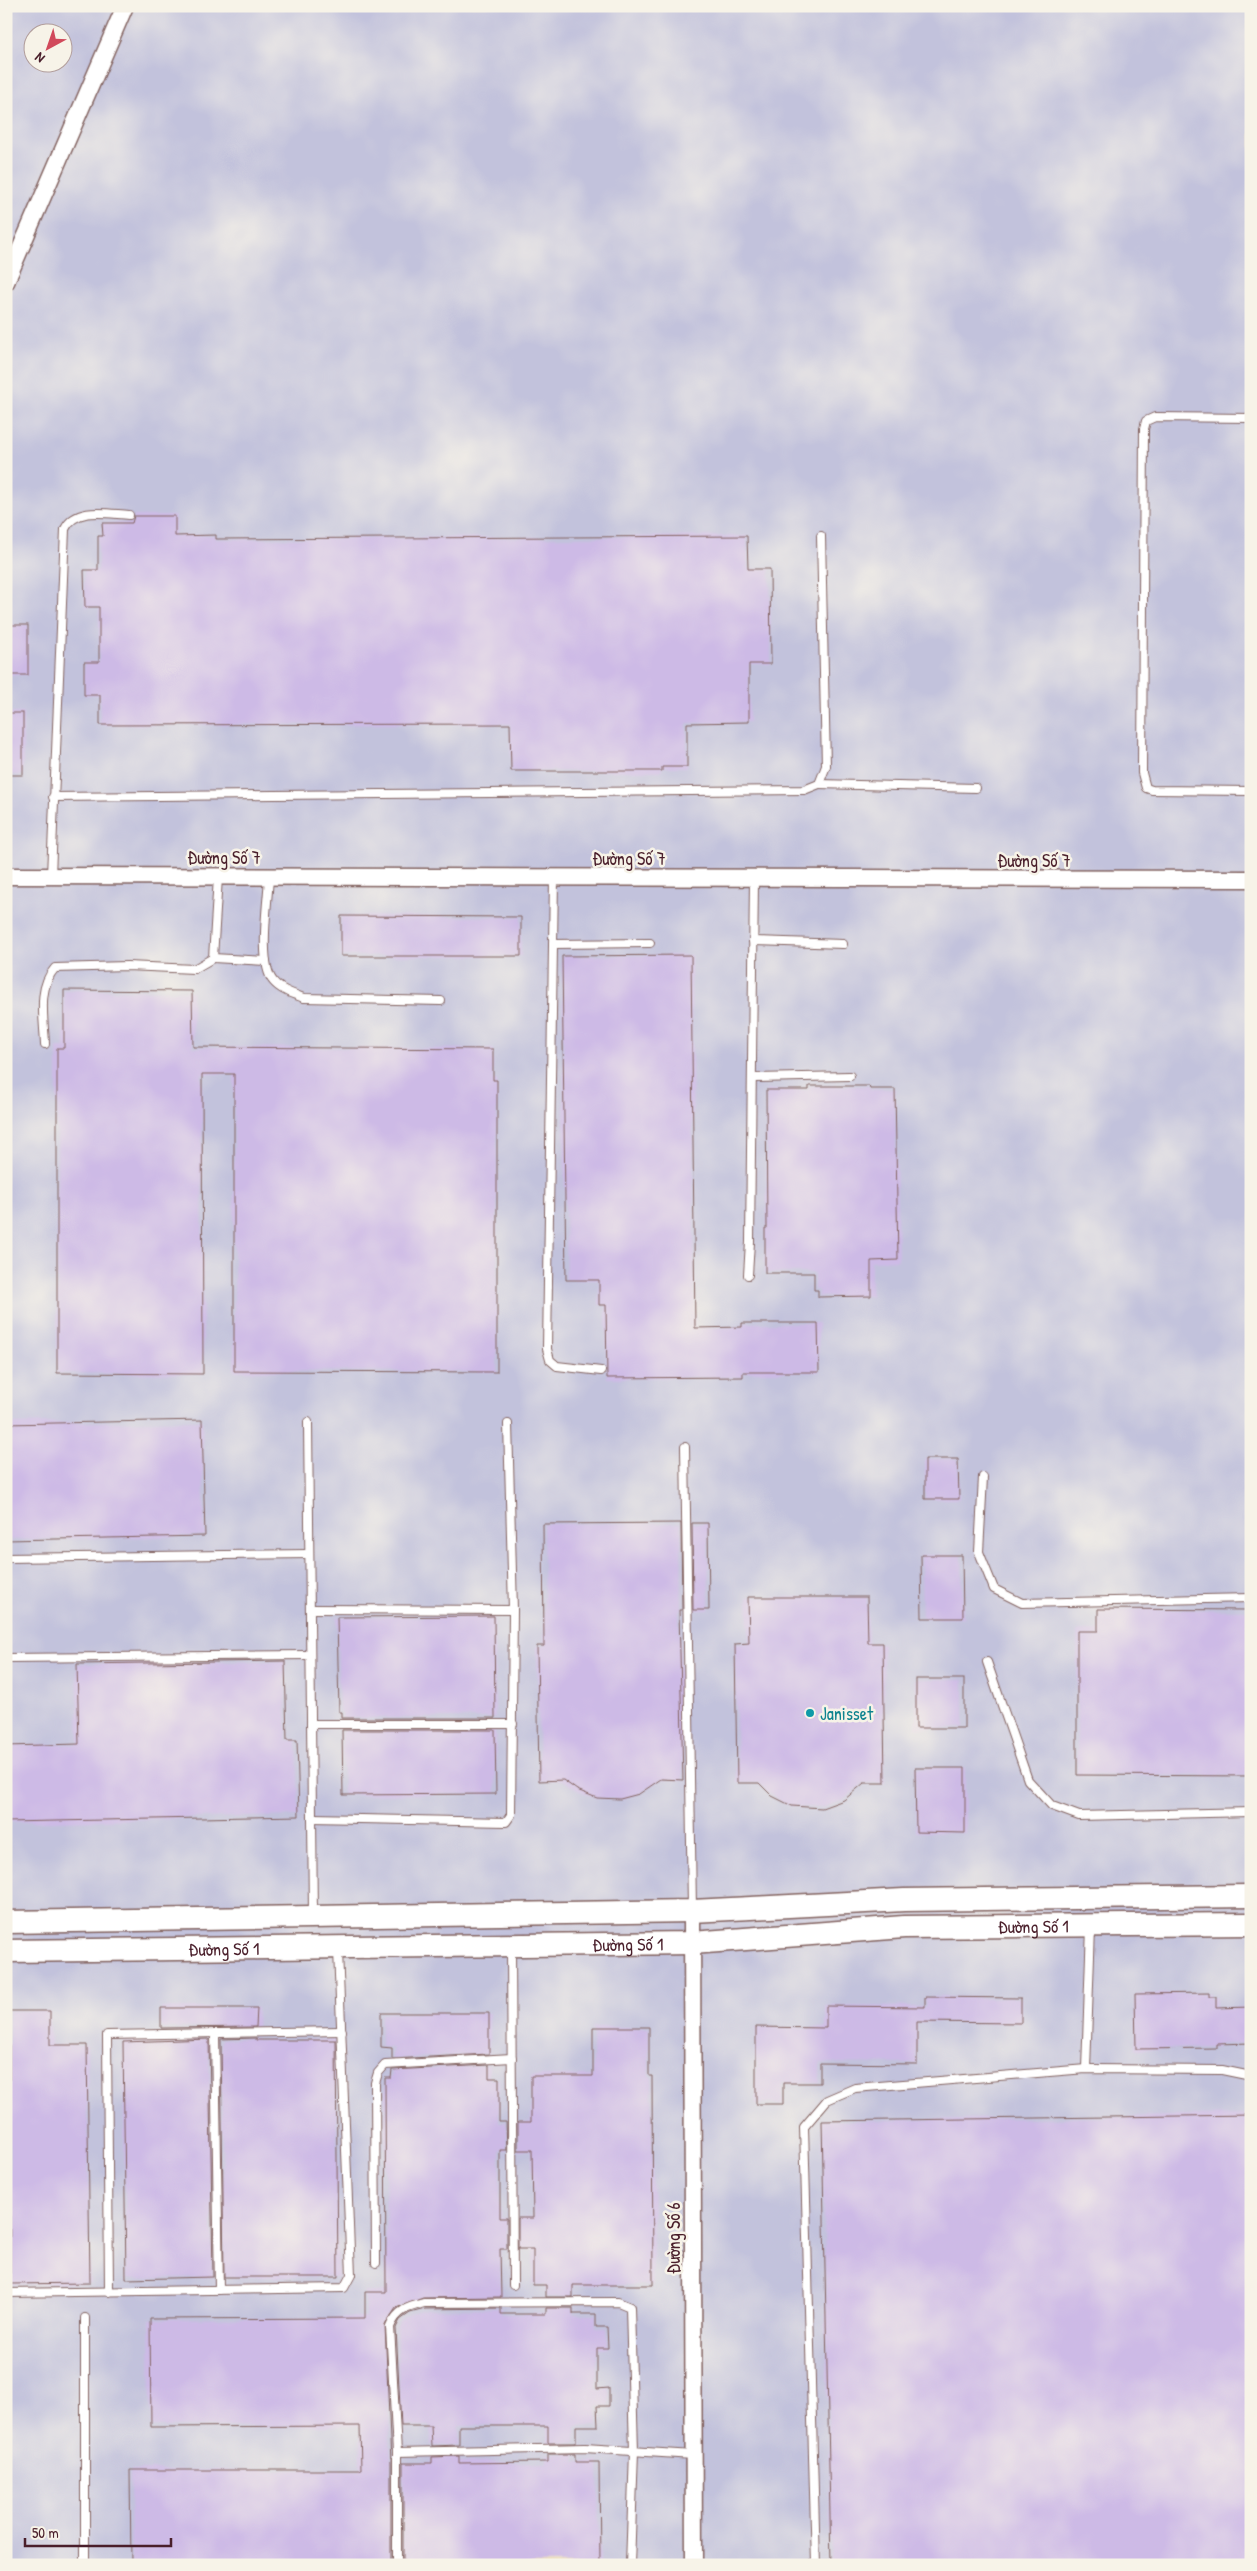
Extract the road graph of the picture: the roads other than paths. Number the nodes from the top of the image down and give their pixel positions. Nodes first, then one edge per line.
1 (125, 6) edge
2 (6, 282) edge
3 (1251, 418) edge
4 (129, 515) dead end
5 (821, 536) dead end
6 (819, 784) junction
7 (976, 788) dead end
8 (1251, 791) edge
9 (53, 797) junction
10 (6, 876) edge
11 (51, 876) junction
12 (218, 877) junction
13 (269, 877) junction
14 (554, 878) junction
15 (754, 879) junction
16 (1251, 879) edge
17 (753, 941) junction
18 (650, 943) dead end
19 (553, 944) junction
20 (843, 944) dead end
21 (213, 958) junction
22 (266, 961) junction
23 (441, 1001) dead end
24 (45, 1044) dead end
25 (850, 1076) dead end
26 (752, 1078) junction
27 (748, 1275) dead end
28 (601, 1371) dead end
29 (308, 1422) dead end
30 (508, 1424) dead end
31 (686, 1447) dead end
32 (983, 1476) dead end
33 (309, 1554) junction
34 (6, 1558) edge
35 (1251, 1598) edge
36 (310, 1609) junction
37 (513, 1610) junction
38 (310, 1655) junction
39 (6, 1658) edge
40 (987, 1662) dead end
41 (311, 1724) junction
42 (513, 1724) junction
43 (1251, 1812) edge
44 (312, 1818) junction
45 (1251, 1896) edge
46 (692, 1911) junction
47 (313, 1918) junction
48 (6, 1922) edge
49 (1251, 1924) edge
50 (1091, 1925) junction
51 (692, 1943) junction
52 (511, 1945) junction
53 (338, 1947) junction
54 (6, 1951) edge
55 (342, 2031) junction
56 (215, 2033) junction
57 (512, 2058) junction
58 (1086, 2069) junction
59 (1251, 2076) edge
60 (376, 2263) dead end
61 (513, 2285) dead end
62 (219, 2290) junction
63 (109, 2292) junction
64 (6, 2293) edge
65 (85, 2318) dead end
66 (634, 2451) junction
67 (397, 2452) junction
68 (693, 2455) junction
69 (85, 2565) edge
70 (397, 2565) edge
71 (630, 2565) edge
72 (694, 2565) edge
73 (816, 2565) edge

1 - 2 street
3 - 8 lane
4 - 9 lane
5 - 6 lane
6 - 7 lane
6 - 9 lane
9 - 11 lane
10 - 11 street, Đường Số 7
11 - 12 street, Đường Số 7
12 - 13 street, Đường Số 7
12 - 21 lane
13 - 14 street, Đường Số 7
13 - 22 lane
14 - 15 street, Đường Số 7
14 - 19 lane
15 - 16 street, Đường Số 7
15 - 17 lane
17 - 20 lane
17 - 26 lane
18 - 19 lane
19 - 28 lane
21 - 22 lane
21 - 24 lane
22 - 23 lane
25 - 26 lane
26 - 27 lane
29 - 33 lane
30 - 37 lane
31 - 46 lane
32 - 35 lane
33 - 34 lane
33 - 36 lane
36 - 37 lane
36 - 38 lane
37 - 42 lane
38 - 39 lane
38 - 41 lane
40 - 43 lane
41 - 42 lane
41 - 44 lane
42 - 44 lane
44 - 47 lane
45 - 46 street, Đường Số 1
46 - 47 street, Đường Số 1
46 - 51 street, Đường Số 6
47 - 48 street, Đường Số 1
49 - 50 street, Đường Số 1
50 - 51 street, Đường Số 1
50 - 58 lane
51 - 52 street, Đường Số 1
51 - 68 street, Đường Số 6
52 - 53 street, Đường Số 1
52 - 57 lane
53 - 54 street, Đường Số 1
53 - 55 lane
55 - 56 lane
55 - 62 lane
56 - 62 lane
56 - 63 lane
57 - 60 lane
57 - 61 lane
58 - 59 lane
58 - 73 lane
62 - 63 lane
63 - 64 lane
65 - 69 lane
66 - 67 lane
66 - 67 lane
66 - 68 lane
66 - 71 lane
67 - 70 lane
68 - 72 street, Đường Số 6

